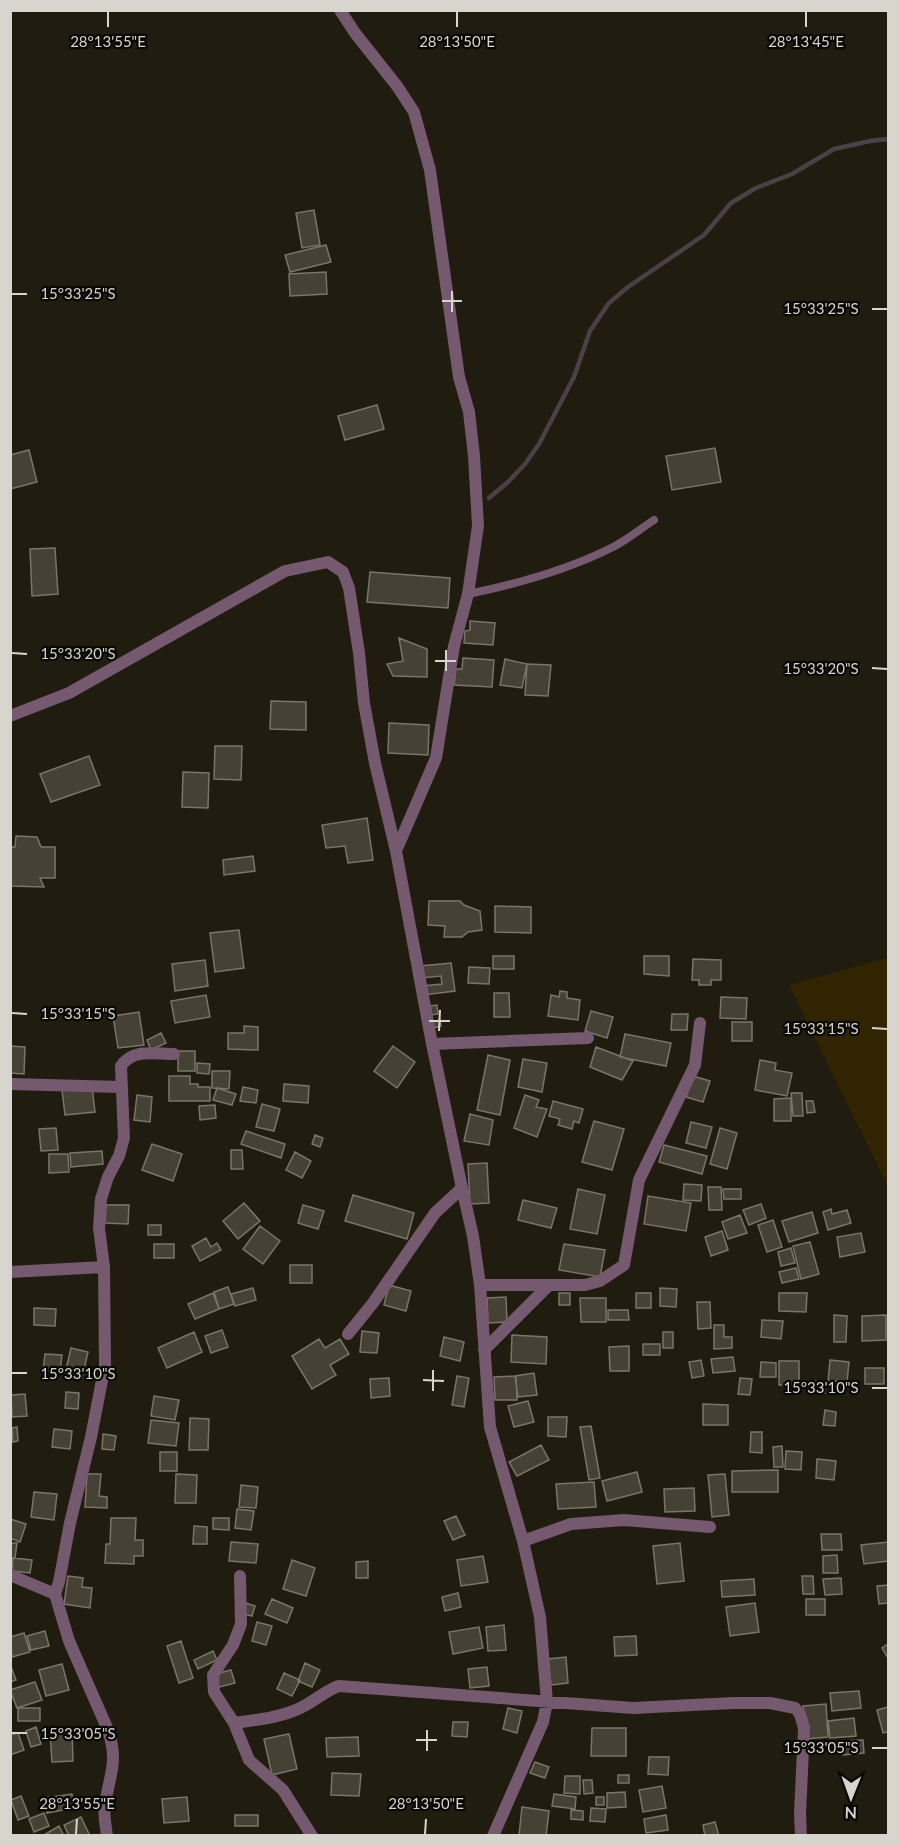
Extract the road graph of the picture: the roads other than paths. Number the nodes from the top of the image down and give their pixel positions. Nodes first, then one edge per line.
1 (340, 10) edge
2 (654, 520) dead end
3 (468, 594) junction
4 (10, 716) edge
5 (396, 851) junction
6 (700, 1023) dead end
7 (588, 1038) dead end
8 (432, 1044) junction
9 (174, 1054) dead end
10 (10, 1084) edge
11 (122, 1087) junction
12 (462, 1188) junction
13 (104, 1267) junction
14 (10, 1272) edge
15 (480, 1285) junction
16 (549, 1285) junction
17 (348, 1334) dead end
18 (484, 1350) junction
19 (710, 1527) dead end
20 (523, 1541) junction
21 (10, 1575) edge
22 (240, 1576) dead end
23 (55, 1594) junction
24 (547, 1702) junction
25 (234, 1723) junction
26 (107, 1836) edge
27 (312, 1836) edge
28 (493, 1836) edge
29 (801, 1836) edge

1 - 3 street
2 - 3 lane
3 - 5 street
4 - 5 street
5 - 8 street
6 - 16 street
7 - 8 street
8 - 12 street
9 - 11 street
10 - 11 street
11 - 13 street
12 - 15 street
12 - 17 street
13 - 14 street
13 - 23 street
15 - 16 street
15 - 18 street
16 - 18 street
18 - 20 street
19 - 20 street
20 - 24 street
21 - 23 street
22 - 25 street
23 - 26 street
24 - 25 street
24 - 28 street
24 - 29 street
25 - 27 street

